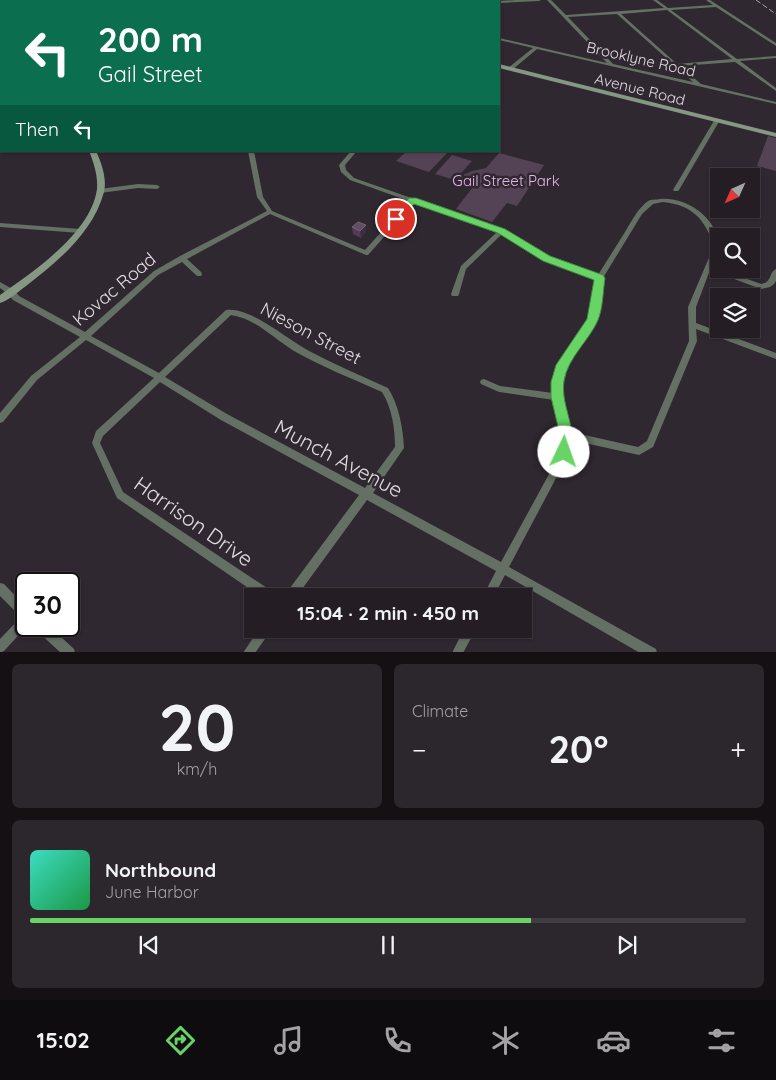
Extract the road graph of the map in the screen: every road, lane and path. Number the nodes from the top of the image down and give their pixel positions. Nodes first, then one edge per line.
1 (539, 0) edge
2 (549, 0) edge
3 (655, 0) edge
4 (708, 0) edge
5 (504, 1) edge
6 (717, 6) junction
7 (668, 10) junction
8 (618, 13) junction
9 (566, 16) junction
10 (500, 39) edge
11 (776, 45) edge
12 (536, 48) junction
13 (776, 57) edge
14 (736, 60) junction
15 (677, 65) junction
16 (500, 66) edge
17 (612, 66) junction
18 (510, 69) junction
19 (701, 86) junction
20 (776, 90) edge
21 (776, 103) edge
22 (717, 120) junction
23 (776, 135) edge
24 (92, 152) edge
25 (251, 152) edge
26 (353, 152) edge
27 (157, 187) dead end
28 (676, 190) dead end
29 (100, 191) junction
30 (413, 200) junction
31 (270, 212) junction
32 (0, 225) edge
33 (80, 231) junction
34 (502, 231) junction
35 (182, 258) junction
36 (708, 266) junction
37 (776, 271) edge
38 (198, 274) dead end
39 (600, 278) junction
40 (0, 284) edge
41 (12, 292) junction
42 (455, 294) dead end
43 (0, 300) edge
44 (692, 324) junction
45 (85, 336) junction
46 (776, 356) edge
47 (159, 377) junction
48 (484, 382) dead end
49 (557, 397) junction
50 (0, 419) edge
51 (567, 435) junction
52 (368, 494) junction
53 (503, 568) junction
54 (0, 588) edge
55 (257, 588) edge
56 (297, 588) edge
57 (492, 588) edge
58 (15, 603) edge
59 (15, 631) edge
60 (53, 637) edge
61 (259, 638) edge
62 (465, 638) edge
63 (0, 647) edge
64 (70, 652) edge
65 (248, 652) edge
66 (457, 652) edge
67 (652, 652) edge

1 - 5 street
2 - 9 street
3 - 7 street
4 - 6 street
6 - 7 street
6 - 11 street
7 - 8 street
7 - 14 street
8 - 9 street
8 - 15 street
9 - 17 street
10 - 12 street, Brooklyne Road
12 - 17 street, Brooklyne Road
12 - 18 street
13 - 14 street
14 - 15 street
14 - 20 street
15 - 19 street
16 - 18 street, Avenue Road
17 - 19 street, Brooklyne Road
18 - 22 street, Avenue Road
19 - 21 street, Brooklyne Road
22 - 23 street, Avenue Road
22 - 28 street
24 - 29 street
25 - 31 street
26 - 30 street
27 - 29 street
29 - 33 street
30 - 31 street
30 - 34 street
31 - 35 street, Kovac Road
32 - 33 street
33 - 41 street
34 - 39 street
34 - 42 street
35 - 38 street
35 - 45 street, Kovac Road
36 - 37 street
36 - 39 street
36 - 44 street
39 - 49 street
40 - 41 street, Munch Avenue
41 - 43 street
41 - 45 street, Munch Avenue
44 - 46 street
44 - 51 street
45 - 47 street, Munch Avenue
45 - 50 street, Kovac Road
47 - 52 street, Munch Avenue
47 - 52 street, Nieson Street
47 - 55 street, Harrison Drive
48 - 49 street
49 - 51 street
51 - 53 street
52 - 53 street, Munch Avenue
52 - 56 street
53 - 57 street
53 - 67 street, Munch Avenue
54 - 58 street
59 - 63 street
60 - 64 street
61 - 65 street
62 - 66 street

